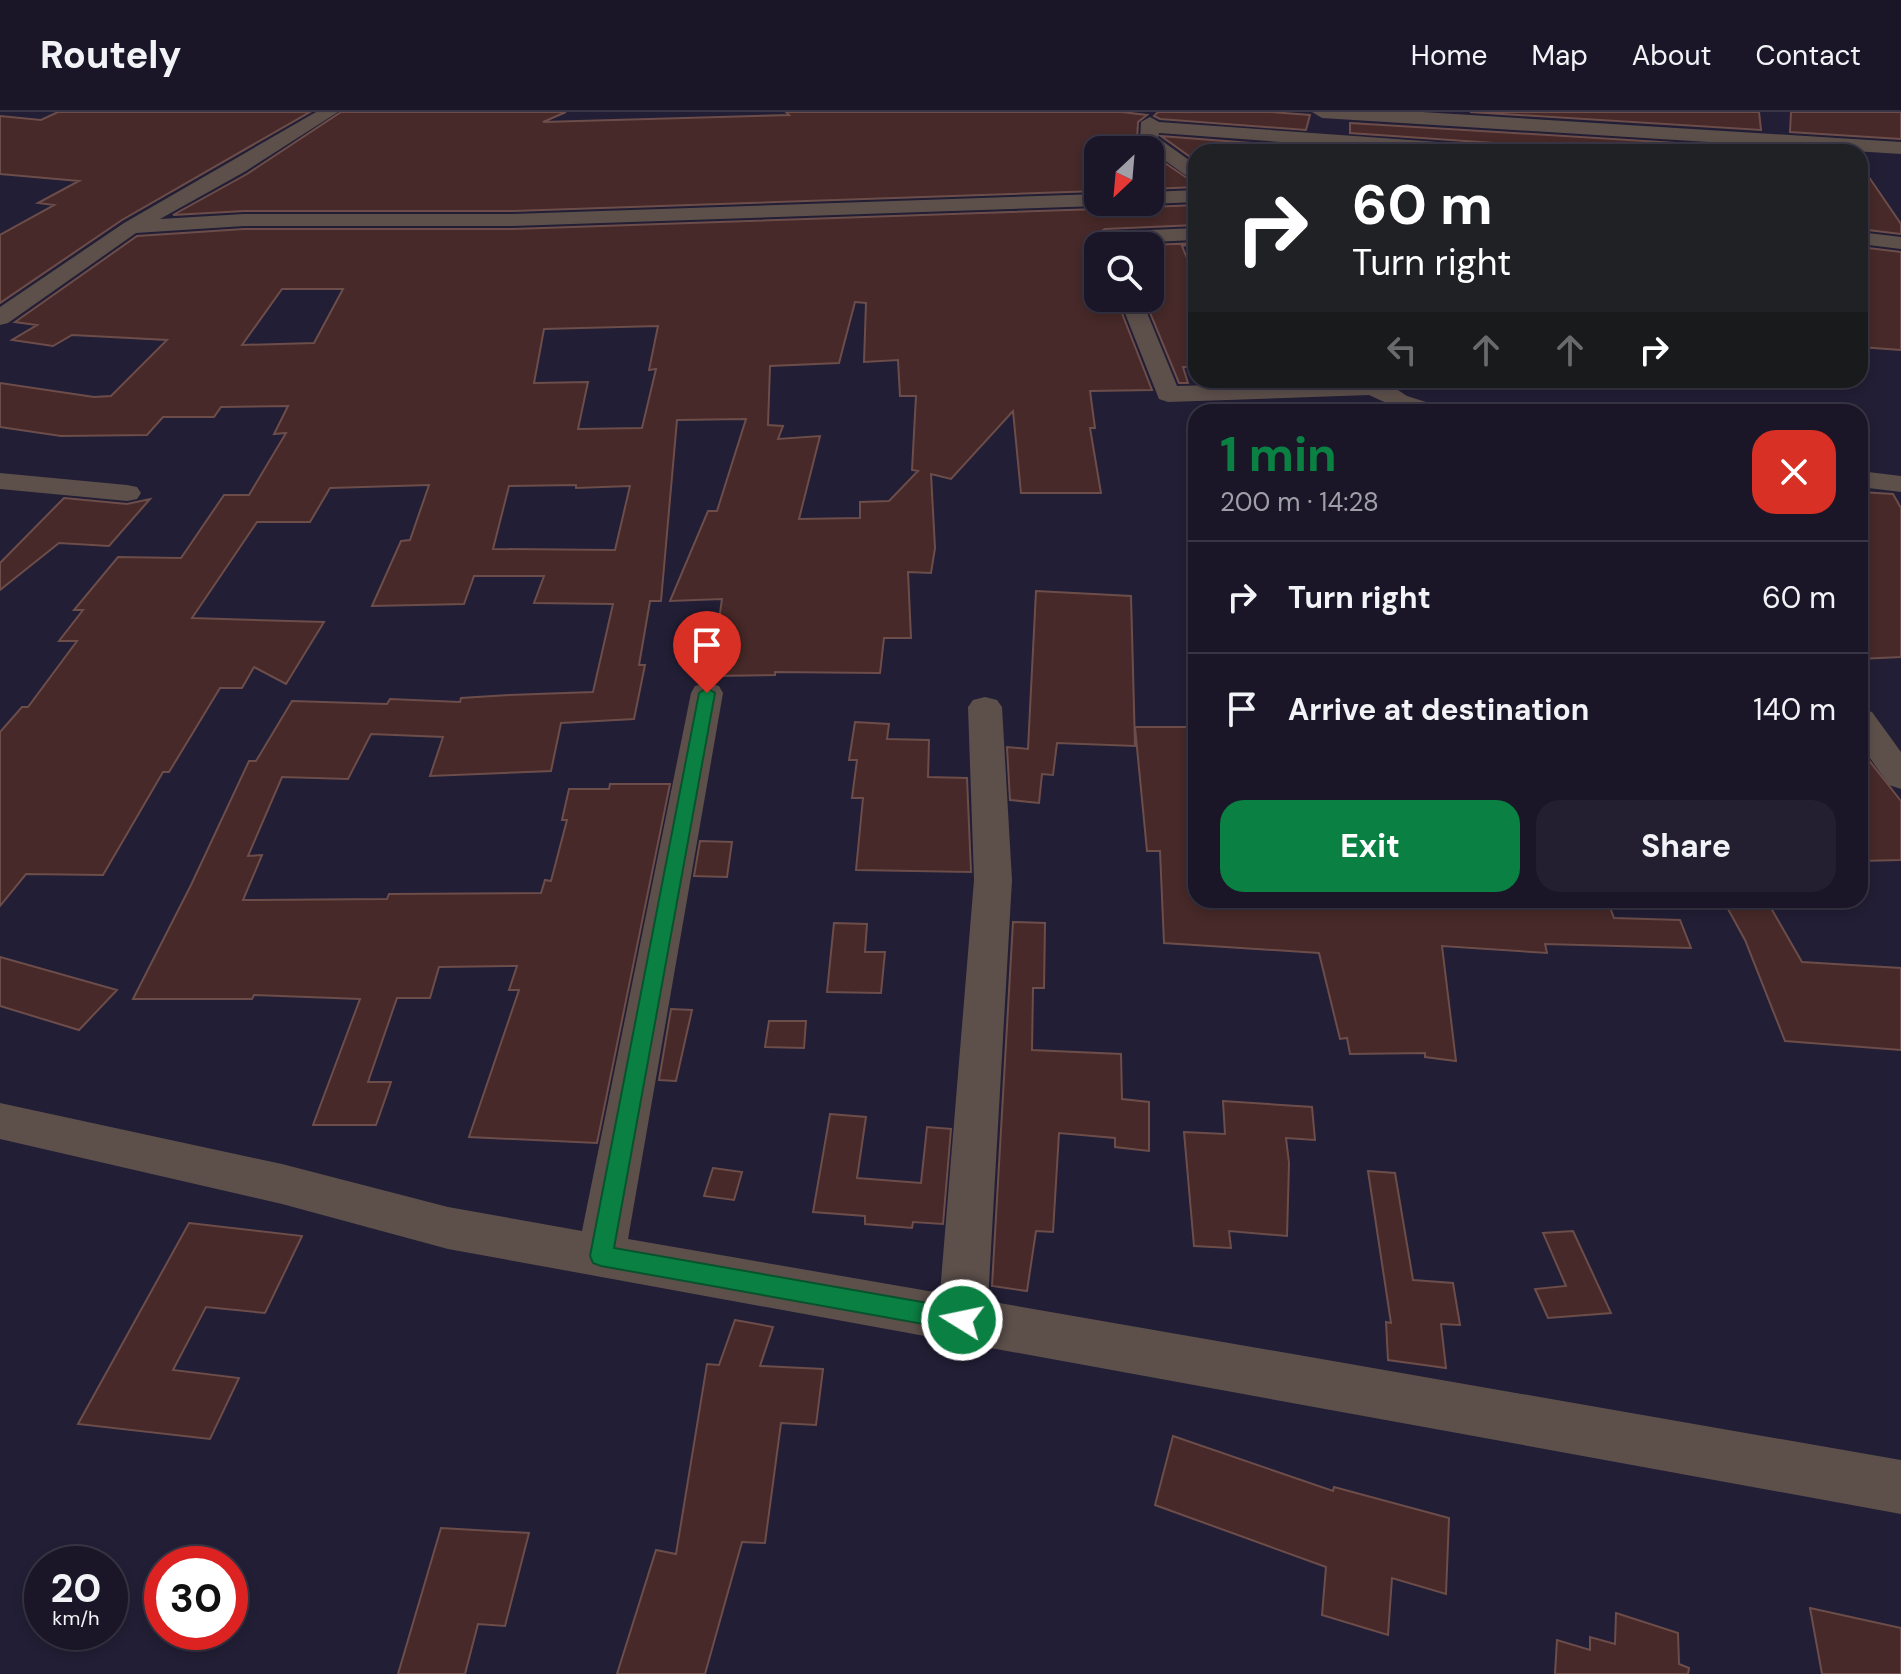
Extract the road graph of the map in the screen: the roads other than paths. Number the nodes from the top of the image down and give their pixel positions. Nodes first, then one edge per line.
1 (329, 112) edge
2 (1322, 112) edge
3 (1150, 120) edge
4 (1742, 139) junction
5 (1408, 144) edge
6 (1725, 144) edge
7 (1830, 144) edge
8 (1868, 146) edge
9 (1901, 148) edge
10 (1188, 167) edge
11 (1188, 196) edge
12 (1164, 197) edge
13 (1084, 200) edge
14 (131, 227) junction
15 (1868, 239) edge
16 (1164, 240) edge
17 (1188, 241) edge
18 (1901, 243) edge
19 (1136, 312) edge
20 (0, 318) edge
21 (1223, 388) edge
22 (1380, 388) edge
23 (1407, 404) edge
24 (1868, 480) edge
25 (0, 481) edge
26 (1901, 484) edge
27 (127, 493) dead end
28 (707, 693) dead end
29 (985, 707) dead end
30 (1868, 731) edge
31 (1901, 777) edge
32 (0, 1121) edge
33 (601, 1256) junction
34 (962, 1320) junction
35 (1901, 1487) edge

1 - 14 street
2 - 4 street
3 - 5 street
3 - 10 street
4 - 6 street
4 - 7 street
8 - 9 street
11 - 12 street
13 - 14 street
14 - 20 street
15 - 18 street
16 - 17 street
19 - 21 street
22 - 23 street
24 - 26 street
25 - 27 street
28 - 33 street
29 - 34 street
30 - 31 street
32 - 33 street
33 - 34 street
34 - 35 street

